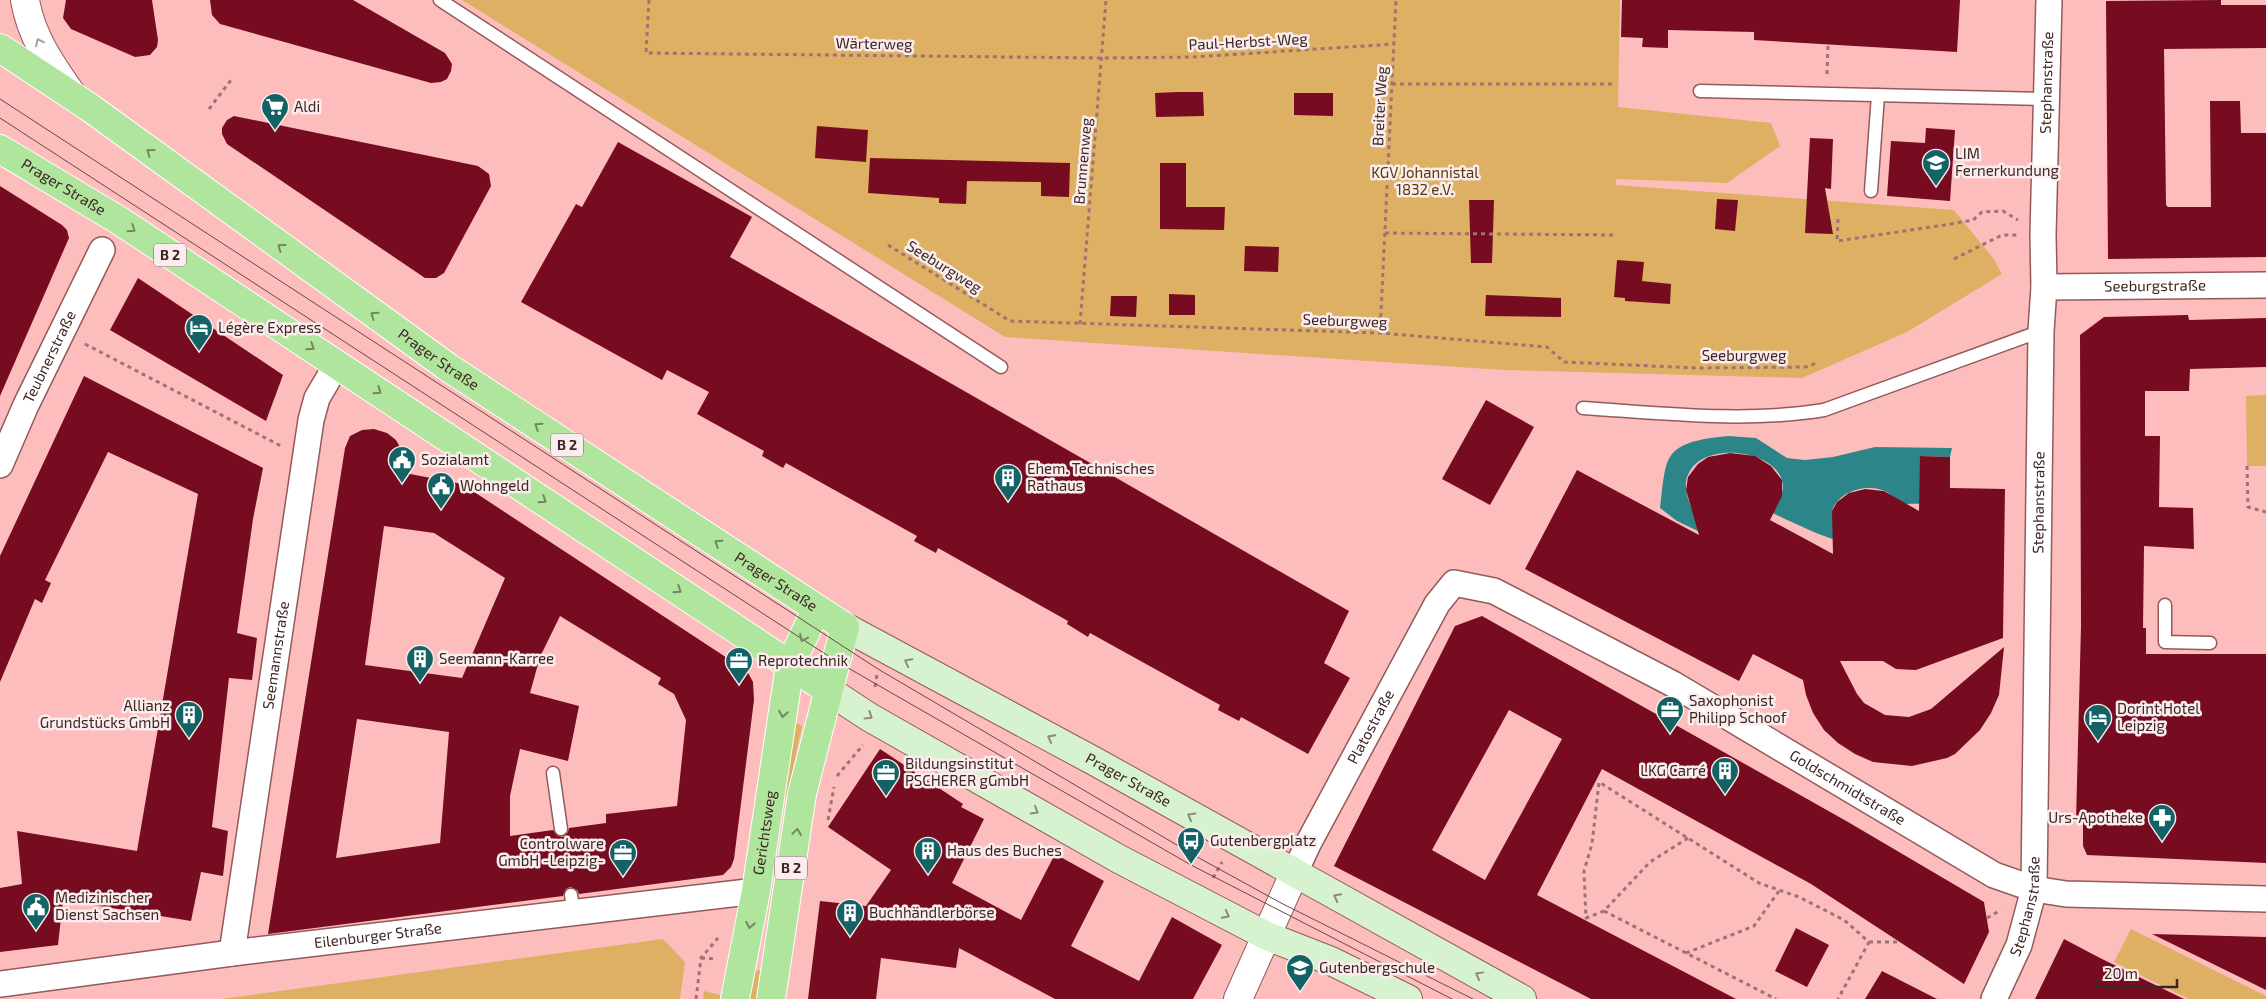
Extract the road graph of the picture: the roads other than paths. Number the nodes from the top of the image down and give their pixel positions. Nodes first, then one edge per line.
1 (25, 0) edge
2 (440, 0) edge
3 (2049, 0) edge
4 (0, 48) edge
5 (1700, 91) dead end
6 (1878, 95) junction
7 (73, 96) junction
8 (2046, 99) junction
9 (0, 149) edge
10 (1872, 191) dead end
11 (102, 250) dead end
12 (2266, 285) edge
13 (2044, 287) junction
14 (2041, 331) junction
15 (337, 364) junction
16 (1001, 367) dead end
17 (1583, 408) dead end
18 (0, 465) edge
19 (1454, 584) joint
20 (2165, 605) dead end
21 (816, 610) junction
22 (845, 627) junction
23 (2210, 643) dead end
24 (790, 665) junction
25 (828, 690) junction
26 (553, 773) dead end
27 (561, 829) dead end
28 (1294, 874) junction
29 (2034, 889) junction
30 (756, 891) junction
31 (787, 897) junction
32 (2266, 899) edge
33 (1267, 936) junction
34 (232, 953) junction
35 (0, 984) edge
36 (735, 999) edge
37 (771, 999) edge
38 (1238, 999) edge
39 (1408, 999) edge
40 (1522, 999) edge
41 (1994, 999) edge

7 -> 1 street
2 - 16 lane
3 - 8 street, Stephanstraße
4 - 7 main road, B 2
5 - 6 lane
6 - 8 lane
6 - 10 lane
21 -> 7 main road, Prager Straße / B 2
8 - 13 street, Stephanstraße
9 -> 15 main road, Prager Straße / B 2
11 - 18 street, Teubnerstraße
12 - 13 street, Seeburgstraße
13 - 14 street, Stephanstraße
14 - 17 lane
14 - 29 street, Stephanstraße
15 -> 24 main road, Prager Straße / B 2
15 - 34 street, Seemannstraße
19 - 28 street, Platostraße
19 - 29 street, Goldschmidtstraße
20 - 23 lane
21 - 22 main road, Prager Straße / B 2
21 -> 24 main road, B 2
22 - 25 main road, B 2
28 -> 22 main road, Prager Straße
24 - 25 main road, Prager Straße / B 2
24 -> 30 main road, Gerichtsweg / B 2
31 -> 25 main road, Gerichtsweg / B 2
25 -> 33 main road, Prager Straße
26 - 27 lane
28 - 33 street
40 -> 28 main road, Prager Straße
29 - 32 street, Goldschmidtstraße
29 - 41 street, Stephanstraße
30 - 31 lane
30 - 34 street, Eilenburger Straße
30 -> 36 main road, Gerichtsweg / B 2
31 - 37 main road, Gerichtsweg / B 2
33 - 38 street
33 - 39 main road, Prager Straße
34 - 35 street, Eilenburger Straße

